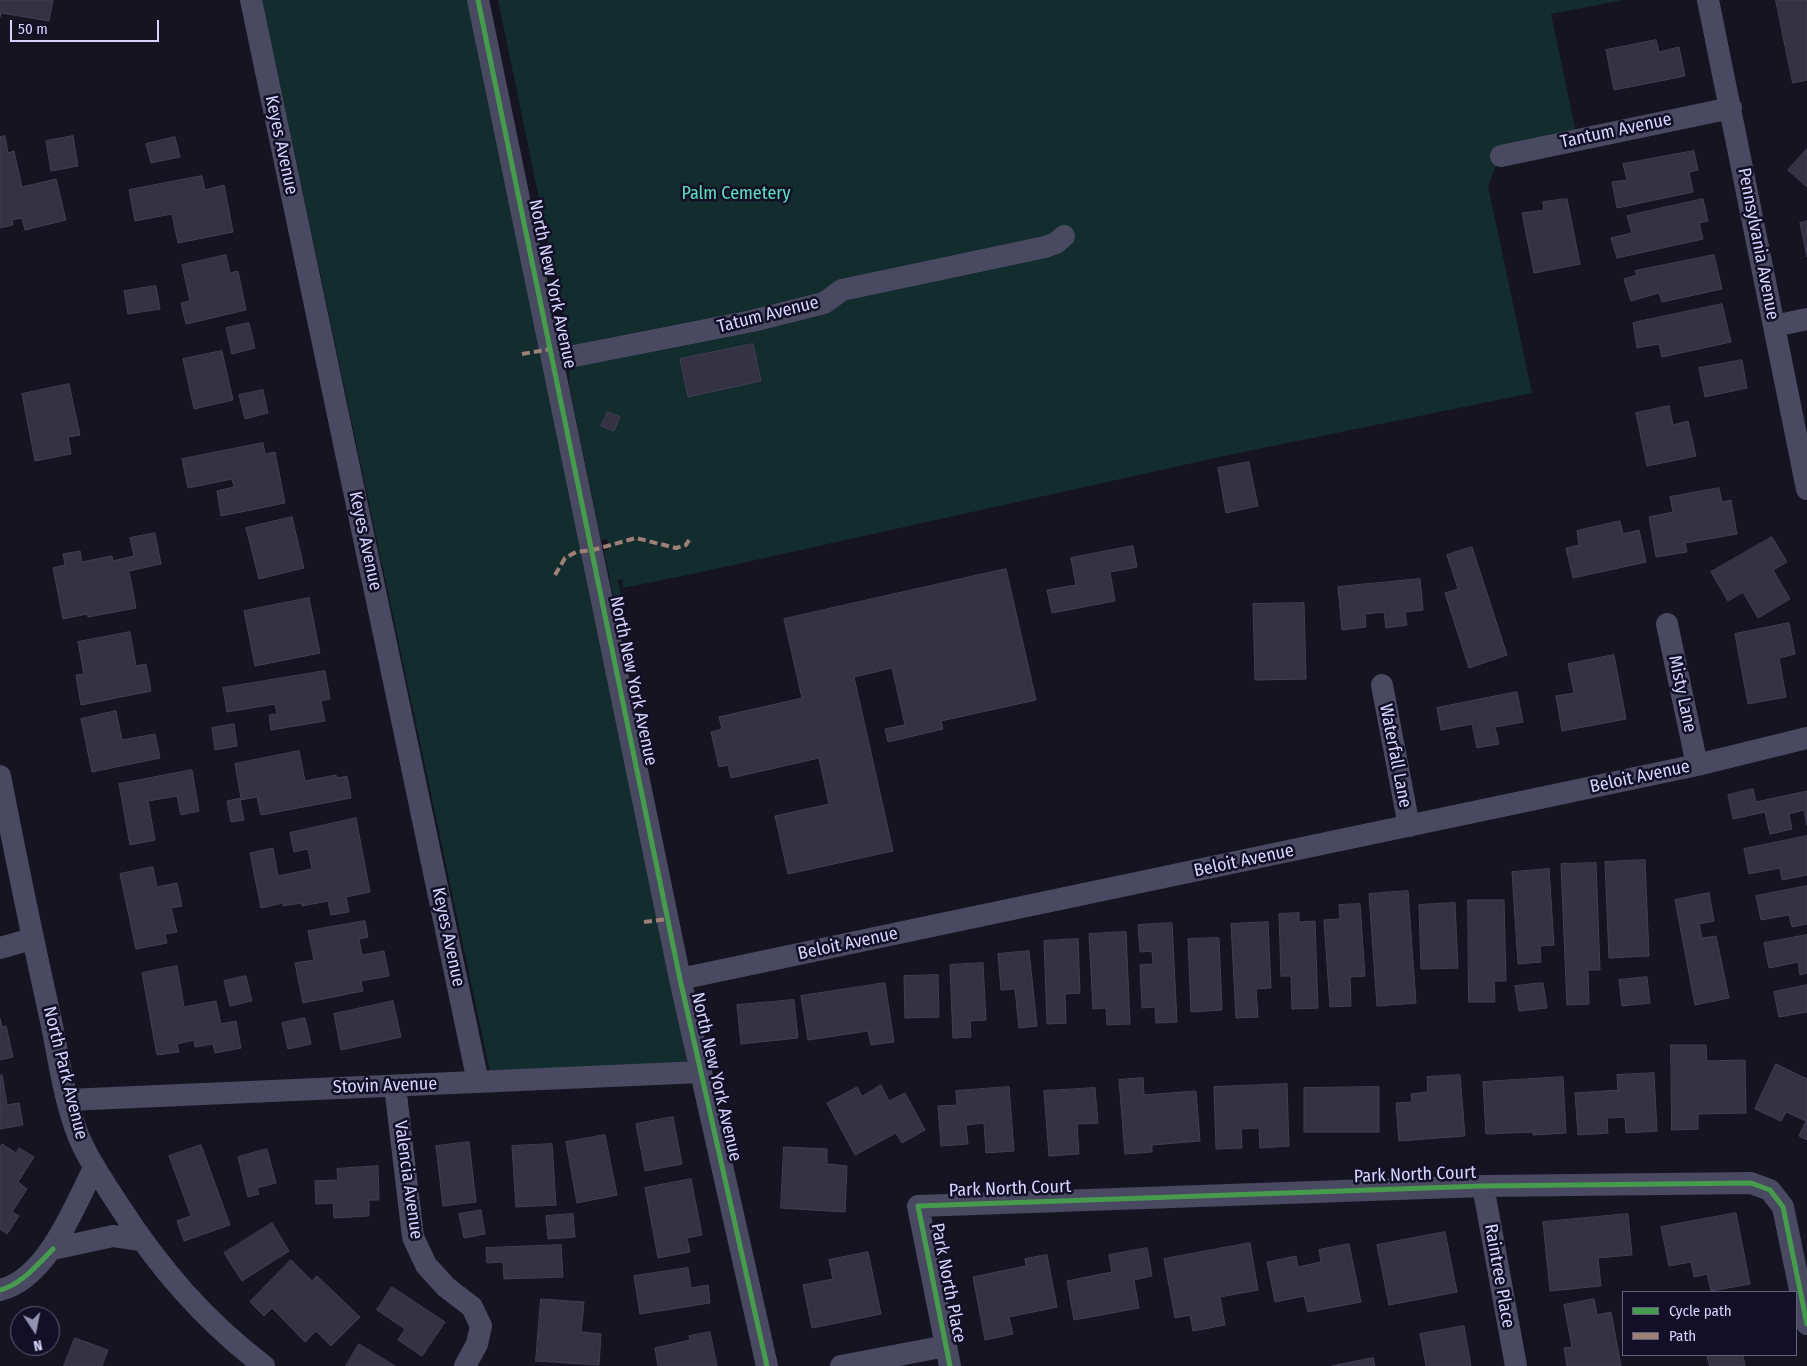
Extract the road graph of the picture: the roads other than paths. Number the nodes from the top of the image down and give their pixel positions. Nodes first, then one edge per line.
1 (251, 0) edge
2 (478, 0) edge
3 (1708, 0) edge
4 (1731, 108) junction
5 (1501, 156) dead end
6 (1064, 236) dead end
7 (1807, 319) edge
8 (1774, 326) junction
9 (554, 360) junction
10 (1807, 489) edge
11 (1667, 624) dead end
12 (1382, 685) dead end
13 (1807, 738) edge
14 (1697, 765) junction
15 (0, 776) edge
16 (1409, 826) junction
17 (32, 939) junction
18 (0, 948) edge
19 (680, 979) junction
20 (701, 1072) junction
21 (478, 1082) junction
22 (395, 1086) junction
23 (68, 1100) junction
24 (94, 1168) junction
25 (1483, 1186) junction
26 (918, 1206) joint
27 (141, 1240) junction
28 (53, 1248) junction
29 (0, 1290) edge
30 (1807, 1324) edge
31 (948, 1356) edge
32 (264, 1366) edge
33 (465, 1366) edge
34 (767, 1366) edge
35 (841, 1366) edge
36 (1516, 1366) edge

1 - 21 street, Keyes Avenue
2 - 9 street, North New York Avenue
3 - 4 street, Pennsylvania Avenue
4 - 5 street, Tantum Avenue
4 - 8 street, Pennsylvania Avenue
6 - 9 street, Tatum Avenue
7 - 8 street
8 - 10 street, Pennsylvania Avenue
9 - 19 street, North New York Avenue
11 - 14 street, Misty Lane
12 - 16 street, Waterfall Lane
13 - 14 street, Beloit Avenue
14 - 16 street, Beloit Avenue
15 - 17 street, North Park Avenue
16 - 19 street, Beloit Avenue
17 - 18 street
17 - 23 street, North Park Avenue
19 - 20 street, North New York Avenue
20 - 21 street, Stovin Avenue
20 - 34 street, North New York Avenue
21 - 22 street, Stovin Avenue
22 - 23 street, Stovin Avenue
22 - 33 street, Valencia Avenue
23 - 24 street, North Park Avenue
24 - 27 street, North Park Avenue
24 - 28 street
25 - 26 street, Park North Court
25 - 30 street, Park North Court
25 - 36 street, Raintree Place
26 - 31 street, Park North Place
27 - 28 street
27 - 32 street, North Park Avenue
28 - 29 street
31 - 35 street, Park North Place

